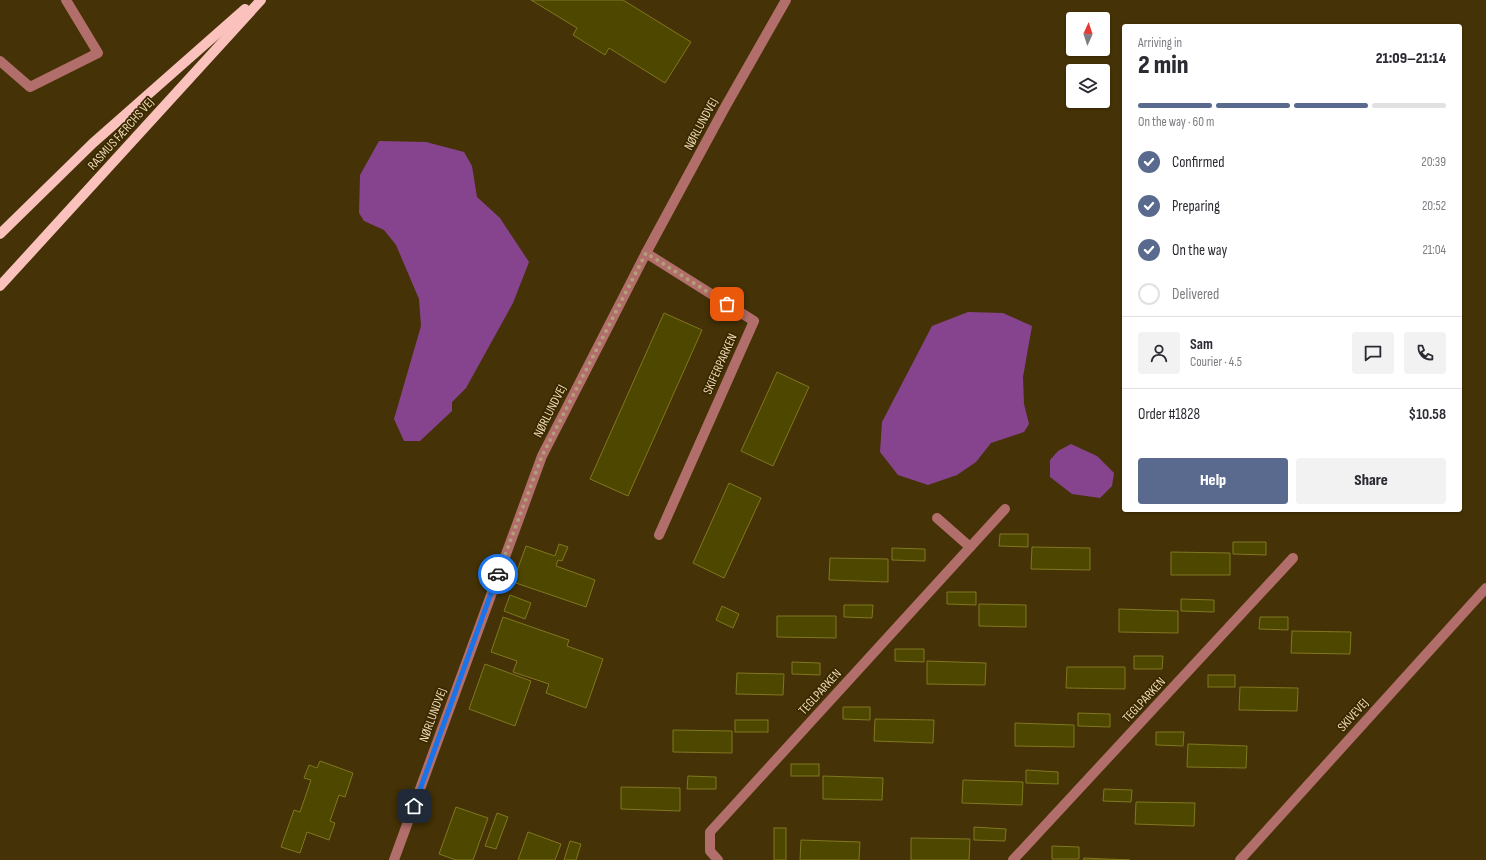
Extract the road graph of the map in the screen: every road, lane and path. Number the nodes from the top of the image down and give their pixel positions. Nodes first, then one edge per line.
1 (66, 0) edge
2 (255, 0) edge
3 (261, 0) edge
4 (786, 0) edge
5 (0, 61) edge
6 (0, 234) edge
7 (646, 253) junction
8 (0, 286) edge
9 (1005, 509) dead end
10 (937, 518) dead end
11 (658, 535) dead end
12 (970, 547) junction
13 (1294, 558) dead end
14 (1486, 588) edge
15 (394, 860) edge
16 (718, 860) edge
17 (1013, 860) edge
18 (1240, 860) edge

1 - 5 street
2 - 6 main road, RASMUS FÆRCHS VEJ
3 - 8 main road, RASMUS FÆRCHS VEJ
4 - 7 street, NØRLUNDVEJ
7 - 11 street, SKIFERPARKEN
7 - 15 street, NØRLUNDVEJ
9 - 12 street, TEGLPARKEN
10 - 12 street
12 - 16 street, TEGLPARKEN
13 - 17 street, TEGLPARKEN
14 - 18 street, SKIVEVEJ

